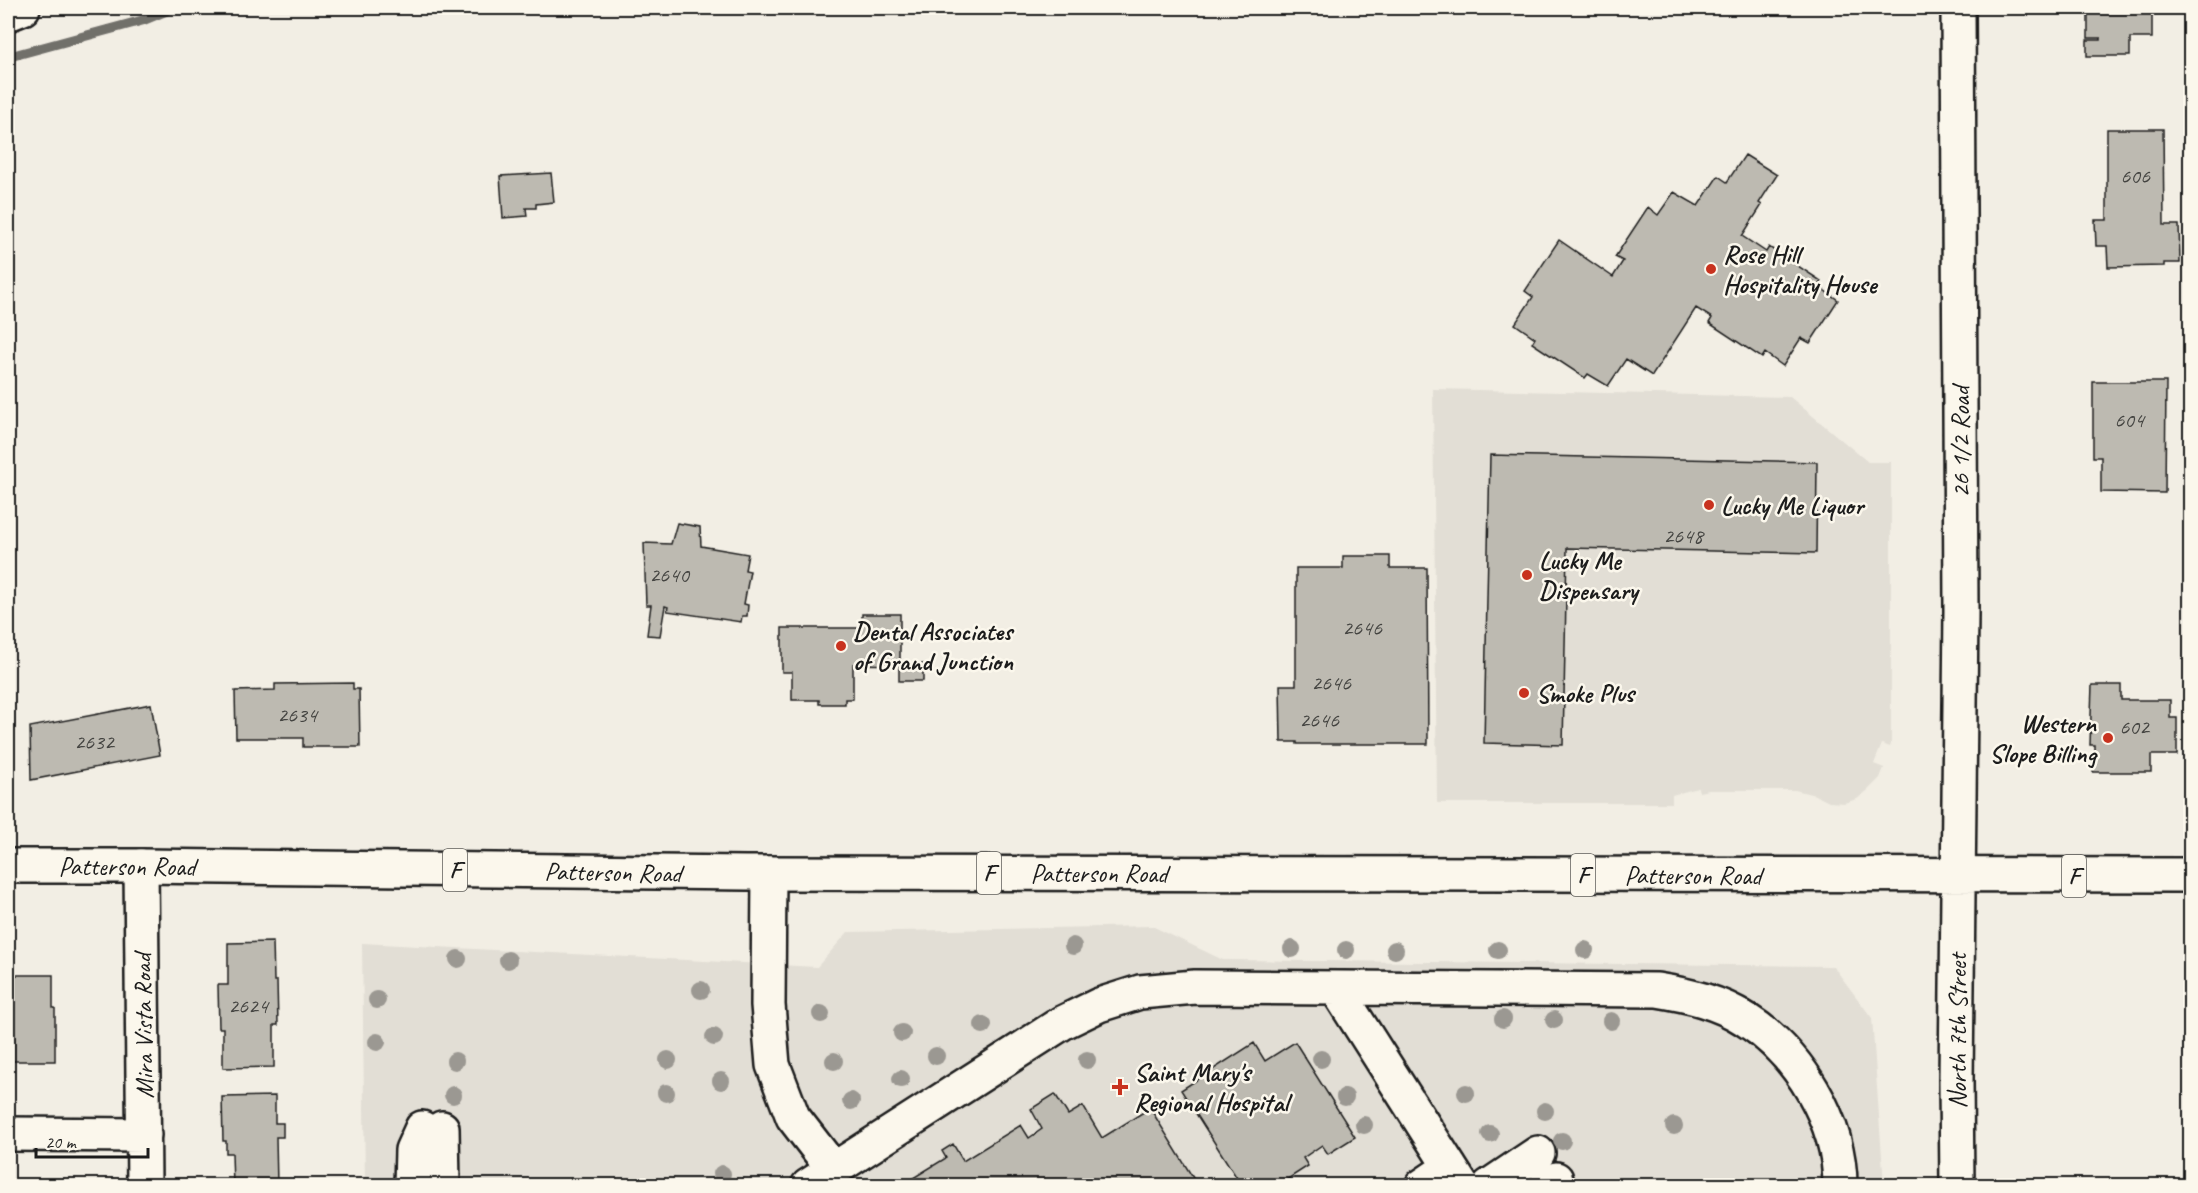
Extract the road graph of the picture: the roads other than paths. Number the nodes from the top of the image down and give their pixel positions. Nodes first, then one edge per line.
1 (23, 8) edge
2 (1958, 8) edge
3 (8, 14) edge
4 (8, 866) edge
5 (141, 866) junction
6 (769, 873) junction
7 (2190, 875) edge
8 (1958, 876) junction
9 (1336, 988) junction
10 (8, 1134) edge
11 (144, 1135) junction
12 (1547, 1172) edge
13 (1456, 1176) edge
14 (821, 1178) edge
15 (144, 1185) edge
16 (411, 1185) edge
17 (443, 1185) edge
18 (1422, 1185) edge
19 (1489, 1185) edge
20 (1840, 1185) edge
21 (1957, 1185) edge

1 - 3 main road
2 - 8 main road, 26 1/2 Road
4 - 5 main road, Patterson Road / F
5 - 6 main road, Patterson Road / F
5 - 11 main road, Mira Vista Road
6 - 8 main road, Patterson Road / F
6 - 14 main road
7 - 8 main road, Patterson Road / F
8 - 21 main road, North 7th Street
9 - 13 main road
9 - 14 main road
9 - 20 main road
10 - 11 main road
11 - 15 main road, Mira Vista Road
12 - 19 main road
13 - 18 main road
16 - 17 main road

